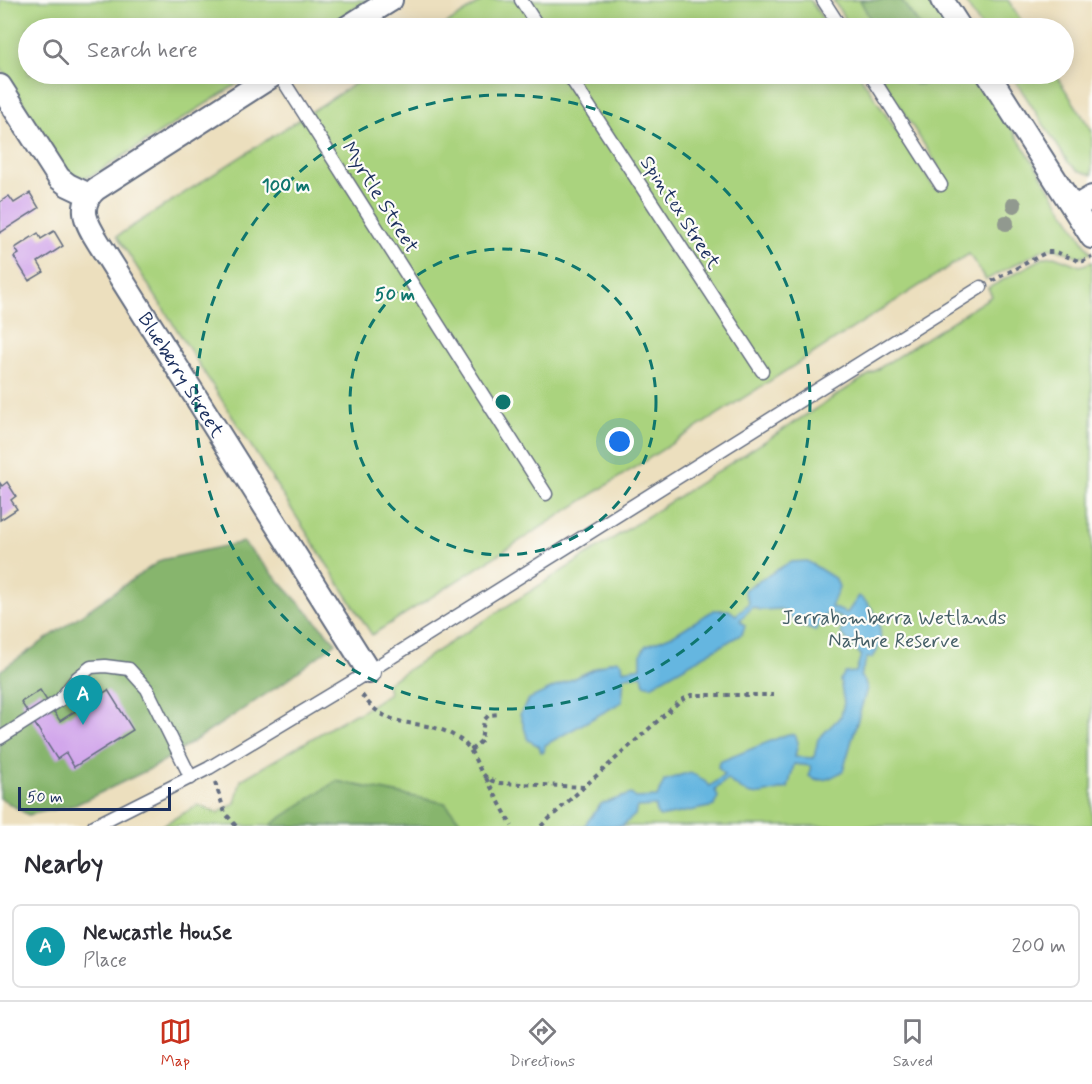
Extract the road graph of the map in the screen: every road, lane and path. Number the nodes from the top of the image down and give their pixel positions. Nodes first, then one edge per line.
1 (391, 0) edge
2 (521, 0) edge
3 (823, 0) edge
4 (942, 0) edge
5 (362, 18) edge
6 (533, 18) edge
7 (835, 18) edge
8 (954, 18) edge
9 (261, 84) edge
10 (283, 84) edge
11 (575, 84) edge
12 (876, 84) edge
13 (995, 84) edge
14 (0, 86) edge
15 (941, 185) dead end
16 (89, 195) junction
17 (1083, 202) edge
18 (1092, 237) edge
19 (1092, 257) edge
20 (981, 287) joint
21 (762, 371) dead end
22 (546, 494) dead end
23 (361, 677) junction
24 (774, 695) dead end
25 (500, 714) dead end
26 (0, 738) edge
27 (471, 750) junction
28 (209, 768) junction
29 (191, 777) junction
30 (486, 777) junction
31 (584, 787) junction
32 (94, 826) edge
33 (236, 826) edge
34 (512, 826) edge
35 (541, 826) edge

1 - 5 street
2 - 6 lane
3 - 7 lane
4 - 8 street
9 - 16 street
10 - 22 lane, Myrtle Street
11 - 21 lane, Spintex Street
12 - 15 lane
13 - 17 street
14 - 16 street
16 - 23 street, Blueberry Street
17 - 18 street
19 - 20 path
20 - 23 lane
23 - 27 path
23 - 28 lane
24 - 31 path
25 - 27 path
26 - 29 lane
27 - 30 path
28 - 29 lane
28 - 33 path
29 - 32 lane
30 - 31 path
30 - 34 path
31 - 35 path

